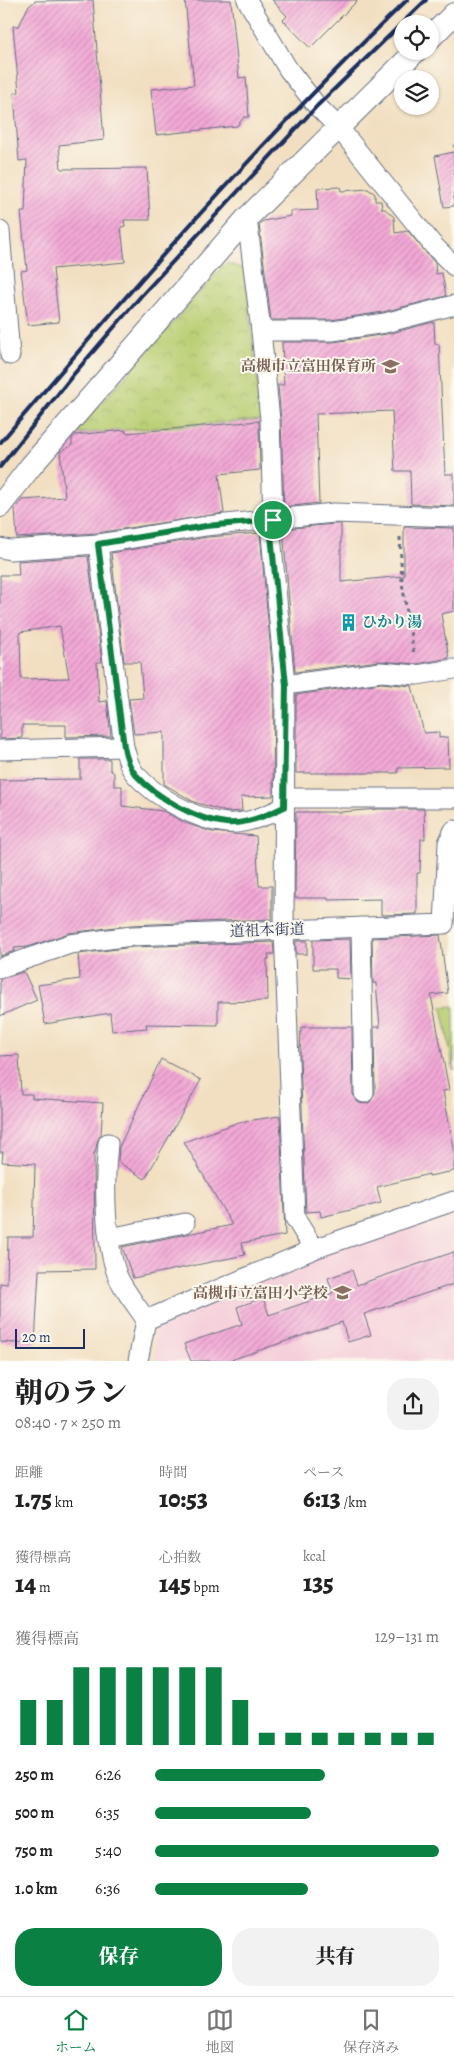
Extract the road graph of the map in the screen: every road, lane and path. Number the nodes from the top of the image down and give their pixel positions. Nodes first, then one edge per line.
1 (247, 0) edge
2 (454, 14) edge
3 (439, 29) edge
4 (407, 60) edge
5 (339, 128) junction
6 (246, 218) junction
7 (0, 230) edge
8 (454, 266) edge
9 (454, 305) edge
10 (261, 332) junction
11 (10, 355) dead end
12 (0, 506) edge
13 (396, 514) junction
14 (454, 517) edge
15 (273, 520) junction
16 (98, 544) junction
17 (0, 548) edge
18 (454, 669) edge
19 (417, 675) junction
20 (286, 685) junction
21 (124, 747) junction
22 (0, 750) edge
23 (454, 798) edge
24 (285, 802) junction
25 (454, 830) edge
26 (449, 924) edge
27 (361, 927) junction
28 (284, 929) junction
29 (0, 968) edge
30 (364, 1093) dead end
31 (108, 1143) dead end
32 (454, 1201) edge
33 (185, 1223) dead end
34 (109, 1238) junction
35 (314, 1249) junction
36 (146, 1320) junction
37 (138, 1361) edge

1 - 5 street
2 - 3 street
4 - 5 street
5 - 6 street
5 - 8 street
6 - 10 street
6 - 12 street
7 - 11 street
9 - 10 street
10 - 15 street
13 - 14 street
13 - 15 street
13 - 19 path
15 - 16 street
15 - 20 street
16 - 17 street
16 - 21 street
18 - 19 street
19 - 20 street
20 - 24 street
21 - 22 street
21 - 24 street
23 - 24 street
24 - 28 street
25 - 26 street, 道祖本街道
26 - 27 street, 道祖本街道
27 - 28 street, 道祖本街道
27 - 30 street
28 - 29 street, 道祖本街道
28 - 35 street
31 - 34 street
32 - 35 street
33 - 34 street
34 - 36 street
35 - 36 street
36 - 37 street

